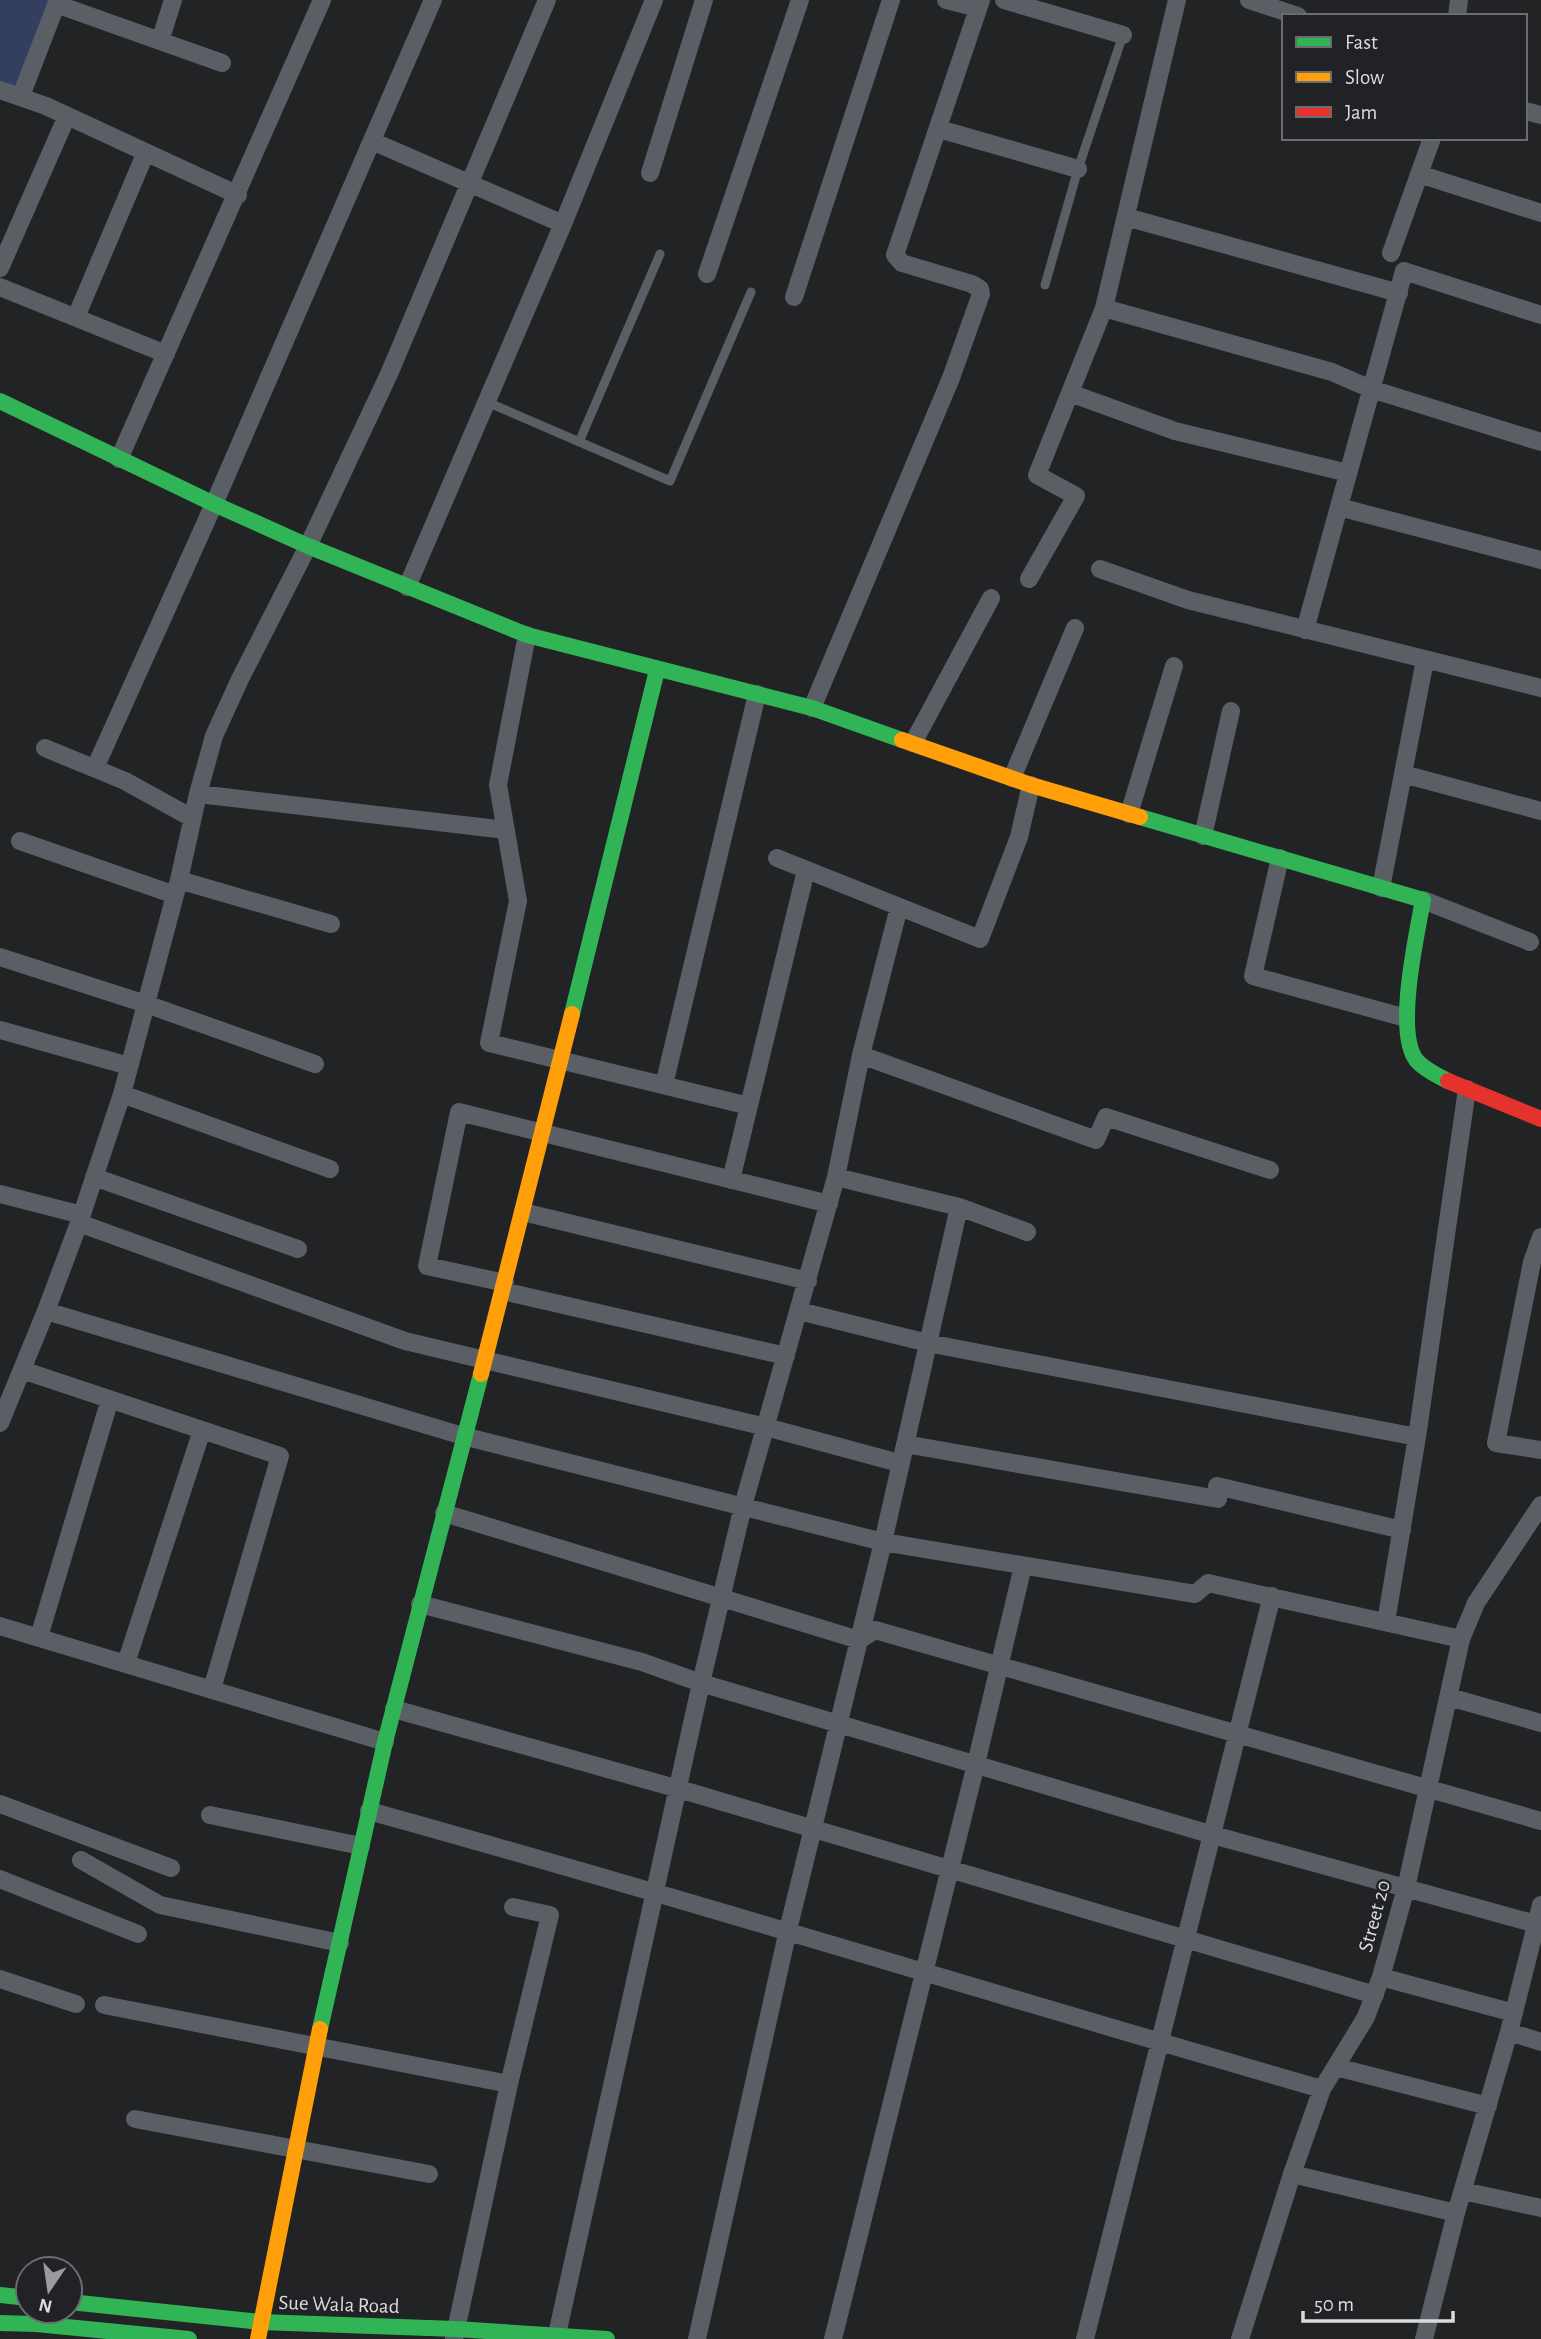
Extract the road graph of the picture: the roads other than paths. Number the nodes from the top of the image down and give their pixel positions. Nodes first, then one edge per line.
1 (173, 0) edge
2 (322, 0) edge
3 (433, 0) edge
4 (547, 0) edge
5 (654, 0) edge
6 (704, 0) edge
7 (800, 0) edge
8 (891, 0) edge
9 (946, 0) edge
10 (1004, 0) edge
11 (1177, 0) edge
12 (1249, 0) edge
13 (57, 2) edge
14 (979, 4) edge
15 (1292, 14) edge
16 (1122, 35) joint
17 (160, 41) junction
18 (222, 63) dead end
19 (0, 90) edge
20 (21, 96) junction
21 (66, 116) junction
22 (939, 129) junction
23 (1431, 140) edge
24 (372, 141) junction
25 (146, 152) junction
26 (1078, 169) junction
27 (650, 173) dead end
28 (1419, 174) junction
29 (470, 184) junction
30 (238, 195) junction
31 (1541, 213) edge
32 (1126, 217) junction
33 (563, 224) junction
34 (1391, 253) dead end
35 (660, 254) dead end
36 (0, 268) edge
37 (707, 274) dead end
38 (1045, 285) dead end
39 (0, 286) edge
40 (751, 292) dead end
41 (1399, 293) junction
42 (794, 298) dead end
43 (1104, 308) junction
44 (1541, 315) edge
45 (76, 317) junction
46 (166, 354) junction
47 (1371, 389) junction
48 (1070, 393) junction
49 (0, 401) edge
50 (487, 402) junction
51 (579, 442) junction
52 (1541, 442) edge
53 (119, 459) junction
54 (1348, 474) junction
55 (215, 504) junction
56 (1339, 508) junction
57 (308, 546) junction
58 (1541, 560) edge
59 (1100, 569) dead end
60 (1029, 579) dead end
61 (407, 587) junction
62 (991, 598) dead end
63 (1075, 628) dead end
64 (1305, 630) junction
65 (527, 635) junction
66 (1425, 660) junction
67 (1174, 666) dead end
68 (657, 670) junction
69 (1541, 688) edge
70 (757, 694) junction
71 (812, 708) junction
72 (1231, 711) dead end
73 (913, 743) junction
74 (45, 748) dead end
75 (94, 768) junction
76 (1403, 774) junction
77 (1012, 778) junction
78 (1031, 785) junction
79 (198, 794) junction
80 (1541, 811) edge
81 (1129, 814) junction
82 (192, 818) junction
83 (506, 830) junction
84 (1203, 835) junction
85 (20, 841) dead end
86 (777, 858) dead end
87 (1280, 858) junction
88 (806, 870) junction
89 (177, 888) junction
90 (1381, 888) junction
91 (1423, 900) junction
92 (899, 907) junction
93 (331, 924) dead end
94 (1530, 942) dead end
95 (0, 957) edge
96 (146, 1004) junction
97 (1406, 1018) junction
98 (0, 1030) edge
99 (861, 1055) junction
100 (561, 1060) junction
101 (315, 1064) dead end
102 (129, 1066) junction
103 (664, 1085) junction
104 (1467, 1088) junction
105 (122, 1094) junction
106 (750, 1106) junction
107 (1541, 1119) edge
108 (543, 1134) junction
109 (330, 1168) dead end
110 (1270, 1170) dead end
111 (836, 1177) junction
112 (94, 1178) junction
113 (732, 1180) junction
114 (0, 1194) edge
115 (829, 1204) junction
116 (959, 1207) junction
117 (523, 1212) junction
118 (80, 1219) junction
119 (1027, 1232) dead end
120 (1541, 1237) edge
121 (298, 1249) dead end
122 (808, 1281) junction
123 (504, 1287) junction
124 (46, 1311) junction
125 (799, 1311) junction
126 (928, 1343) junction
127 (786, 1356) junction
128 (485, 1360) junction
129 (22, 1370) junction
130 (6, 1394) edge
131 (110, 1399) junction
132 (0, 1423) edge
133 (766, 1427) junction
134 (202, 1430) junction
135 (463, 1436) junction
136 (1417, 1437) junction
137 (905, 1444) junction
138 (1541, 1450) edge
139 (899, 1463) junction
140 (1541, 1505) edge
141 (743, 1506) junction
142 (444, 1513) junction
143 (1402, 1530) junction
144 (883, 1542) junction
145 (1023, 1566) junction
146 (1272, 1596) junction
147 (721, 1598) junction
148 (420, 1604) junction
149 (1386, 1622) junction
150 (0, 1626) edge
151 (39, 1637) junction
152 (1461, 1639) junction
153 (859, 1640) junction
154 (126, 1663) junction
155 (1000, 1664) junction
156 (701, 1683) junction
157 (212, 1689) junction
158 (1449, 1696) junction
159 (394, 1709) junction
160 (1541, 1723) edge
161 (839, 1724) junction
162 (1239, 1735) junction
163 (386, 1742) junction
164 (976, 1764) junction
165 (1428, 1788) junction
166 (679, 1789) junction
167 (0, 1804) edge
168 (369, 1811) junction
169 (211, 1815) dead end
170 (1541, 1821) edge
171 (813, 1829) junction
172 (1213, 1835) junction
173 (361, 1846) junction
174 (81, 1860) dead end
175 (171, 1868) dead end
176 (951, 1868) junction
177 (0, 1879) edge
178 (1406, 1888) junction
179 (654, 1892) junction
180 (1541, 1905) edge
181 (513, 1907) dead end
182 (1536, 1924) junction
183 (789, 1930) junction
184 (138, 1934) dead end
185 (1187, 1939) junction
186 (340, 1943) junction
187 (925, 1972) junction
188 (1381, 1977) junction
189 (0, 1979) edge
190 (1375, 1995) junction
191 (76, 2004) dead end
192 (104, 2005) dead end
193 (1514, 2013) junction
194 (1509, 2032) junction
195 (1541, 2042) edge
196 (1160, 2043) junction
197 (316, 2046) junction
198 (1336, 2067) junction
199 (509, 2084) junction
200 (1322, 2090) junction
201 (1488, 2106) junction
202 (135, 2119) dead end
203 (294, 2149) junction
204 (429, 2174) dead end
205 (1292, 2174) junction
206 (1463, 2192) junction
207 (1541, 2208) edge
208 (1456, 2213) junction
209 (84, 2303) edge
210 (260, 2322) junction
211 (0, 2323) edge
212 (35, 2332) edge
213 (455, 2334) edge
214 (557, 2337) edge
215 (189, 2339) edge
216 (258, 2339) edge
217 (607, 2339) edge
218 (697, 2339) edge
219 (834, 2339) edge
220 (1085, 2339) edge
221 (1240, 2339) edge
222 (1424, 2339) edge

1 - 17 street
2 - 30 street
3 - 24 street
4 - 29 street
5 - 33 street
6 - 27 street
7 - 37 street
8 - 42 street
9 - 14 street
10 - 16 street
11 - 32 street
12 - 15 street
13 - 17 street
13 - 20 street
14 - 22 street
16 - 26 lane
17 - 18 street
19 - 20 street
20 - 21 street
21 - 25 street
21 - 36 street
22 - 26 street
22 - 71 street
23 - 28 street
24 - 29 street
24 - 55 street
25 - 30 street
25 - 45 street
26 - 38 lane
28 - 31 street
28 - 34 street
29 - 33 street
29 - 57 street
30 - 46 street
32 - 41 street
32 - 43 street
33 - 50 street
35 - 51 lane
39 - 45 street
40 - 51 lane
41 - 44 street
41 - 47 street
43 - 47 street
43 - 48 street
45 - 46 street
46 - 53 street
47 - 52 street
47 - 54 street
48 - 54 street
48 - 60 street
49 - 53 street
50 - 51 lane
50 - 61 street
53 - 55 street
54 - 56 street
55 - 57 street
55 - 75 street
56 - 58 street
56 - 64 street
57 - 61 street
57 - 79 street
59 - 64 street
61 - 65 street
62 - 73 street
63 - 77 street
64 - 66 street
65 - 68 street
65 - 83 street
66 - 69 street
66 - 76 street
67 - 81 street
68 - 70 street
68 - 100 street
70 - 71 street
70 - 103 street
71 - 73 street
72 - 84 street
73 - 77 street
74 - 75 street
75 - 82 street
76 - 80 street
76 - 90 street
77 - 78 street
78 - 81 street
78 - 92 street
79 - 82 street
79 - 83 street
81 - 84 street
82 - 89 street
83 - 100 street
84 - 87 street
85 - 89 street
86 - 88 street
87 - 90 street
87 - 97 street
88 - 92 street
88 - 106 street
89 - 93 street
89 - 96 street
90 - 91 street
91 - 94 street
91 - 97 street
92 - 99 street
95 - 96 street
96 - 101 street
96 - 102 street
97 - 104 street
98 - 102 street
99 - 110 street
99 - 111 street
100 - 103 street
100 - 108 street
102 - 105 street
103 - 106 street
104 - 107 street
104 - 136 street
105 - 109 street
105 - 112 street
106 - 113 street
108 - 113 street
108 - 117 street
108 - 123 street
111 - 115 street
111 - 116 street
112 - 118 street
112 - 121 street
113 - 115 street
114 - 118 street
115 - 122 street
116 - 119 street
116 - 126 street
117 - 122 street
117 - 123 street
118 - 124 street
118 - 128 street
120 - 138 street
122 - 125 street
123 - 127 street
123 - 128 street
124 - 129 street
124 - 135 street
125 - 126 street
125 - 127 street
126 - 136 street
126 - 137 street
127 - 133 street
128 - 133 street
128 - 135 street
129 - 130 street
129 - 131 street
130 - 132 street
131 - 134 street
131 - 151 street
133 - 139 street
133 - 141 street
134 - 154 street
134 - 157 street
135 - 141 street
135 - 142 street
136 - 143 street
137 - 139 street
137 - 143 street
139 - 144 street
140 - 152 street, Street 20
141 - 144 street
141 - 147 street
142 - 147 street
142 - 148 street
143 - 149 street
144 - 145 street
144 - 153 street
145 - 146 street
145 - 155 street
146 - 149 street
146 - 162 street
147 - 153 street
147 - 156 street
148 - 156 street
148 - 159 street
149 - 152 street
150 - 151 street
151 - 154 street
152 - 158 street, Street 20
153 - 155 street
153 - 161 street
154 - 157 street
155 - 162 street
155 - 164 street
156 - 161 street
156 - 166 street
157 - 163 street
158 - 160 street
158 - 165 street, Street 20
159 - 163 street
159 - 166 street
161 - 164 street
161 - 171 street
162 - 165 street
162 - 172 street
163 - 168 street
164 - 172 street
164 - 176 street
165 - 170 street
165 - 178 street, Street 20
166 - 171 street
166 - 179 street
167 - 175 street
168 - 173 street
168 - 179 street
169 - 173 street
171 - 176 street
171 - 183 street
172 - 178 street
172 - 185 street
173 - 186 street
174 - 186 street
176 - 185 street
176 - 187 street
177 - 184 street
178 - 182 street
178 - 188 street, Street 20
179 - 183 street
179 - 214 street
180 - 182 street
181 - 199 street
182 - 193 street
183 - 187 street
183 - 218 street
185 - 190 street
185 - 196 street
186 - 197 street
187 - 196 street
187 - 219 street
188 - 190 street, Street 20
188 - 193 street
189 - 191 street
190 - 198 street, Street 20
192 - 197 street
193 - 194 street
194 - 195 street
194 - 201 street
196 - 200 street
196 - 220 street
197 - 199 street
197 - 203 street
198 - 200 street, Street 20
198 - 201 street
199 - 213 street
200 - 205 street, Street 20
201 - 206 street
202 - 203 street
203 - 204 street
203 - 210 street
205 - 208 street
205 - 221 street, Street 20
206 - 207 street
206 - 208 street
208 - 222 street
209 - 210 street, Sue Wala Road
210 - 213 street, Sue Wala Road
210 - 216 street
211 - 212 street
212 - 215 street
213 - 214 street, Sue Wala Road
214 - 217 street, Sue Wala Road

